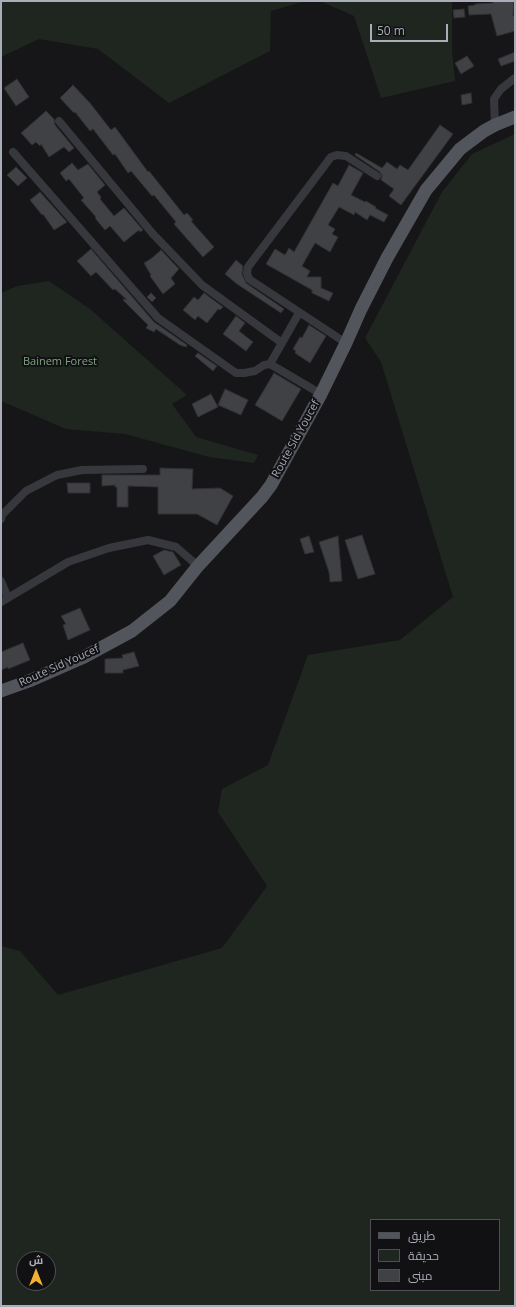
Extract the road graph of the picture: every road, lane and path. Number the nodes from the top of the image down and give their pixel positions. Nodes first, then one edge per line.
1 (515, 78) edge
2 (515, 117) edge
3 (59, 121) dead end
4 (495, 125) junction
5 (13, 152) dead end
6 (377, 176) dead end
7 (299, 313) junction
8 (282, 343) junction
9 (346, 343) junction
10 (270, 364) junction
11 (321, 394) junction
12 (143, 469) dead end
13 (1, 519) edge
14 (198, 566) junction
15 (1, 581) edge
16 (4, 600) edge
17 (1, 691) edge

1 - 4 street
2 - 4 main road, Route Sid Youcef
3 - 8 street
4 - 9 main road, Route Sid Youcef
5 - 10 street
6 - 7 street
7 - 8 street
7 - 9 street
8 - 10 street
9 - 11 main road, Route Sid Youcef
10 - 11 street
11 - 14 main road, Route Sid Youcef
12 - 13 street
14 - 16 street
14 - 17 main road, Route Sid Youcef
15 - 16 street

